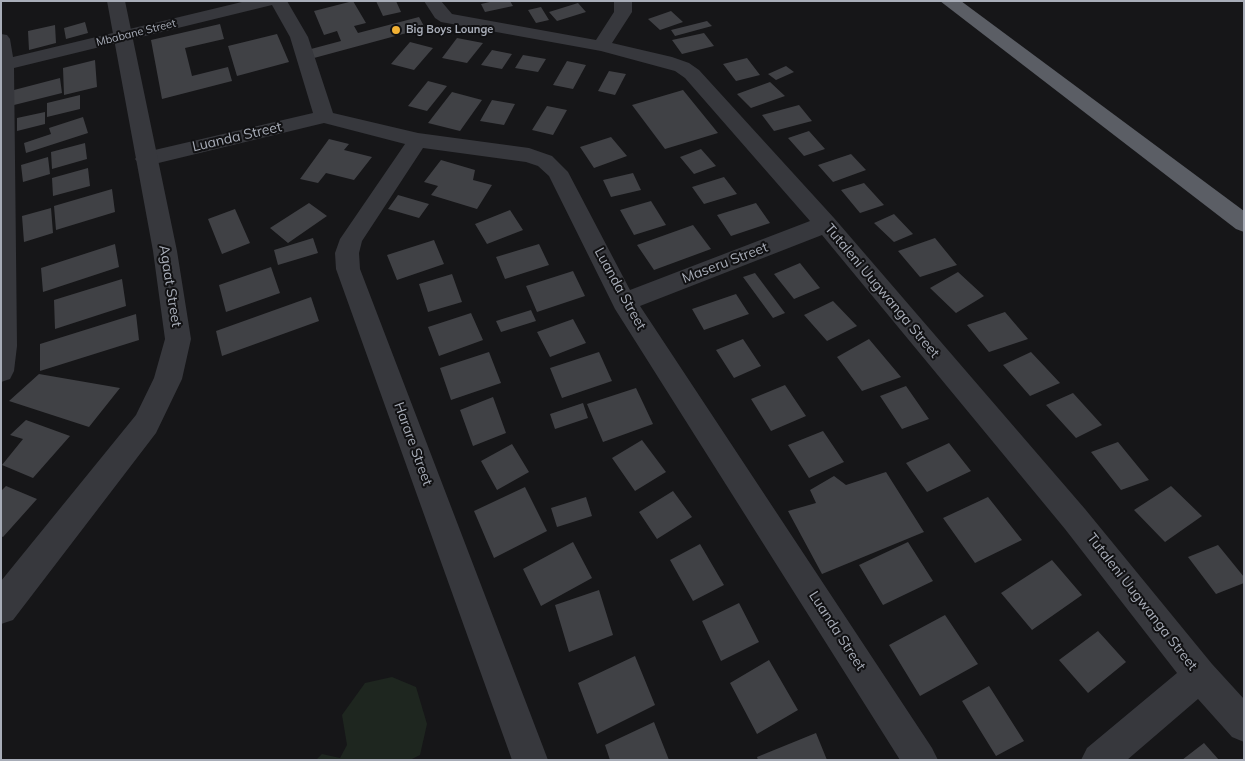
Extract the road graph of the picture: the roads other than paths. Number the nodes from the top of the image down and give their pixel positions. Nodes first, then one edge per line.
1 (116, 1) edge
2 (268, 1) edge
3 (278, 1) edge
4 (432, 1) edge
5 (623, 1) edge
6 (949, 1) edge
7 (960, 1) edge
8 (122, 36) junction
9 (1, 39) edge
10 (601, 46) junction
11 (5, 66) junction
12 (324, 117) junction
13 (418, 140) junction
14 (146, 159) junction
15 (1244, 212) edge
16 (1244, 223) edge
17 (826, 224) junction
18 (624, 302) junction
19 (1, 371) edge
20 (1, 608) edge
21 (1200, 676) junction
22 (1244, 725) edge
23 (530, 760) edge
24 (920, 760) edge
25 (1099, 760) edge

1 - 8 street, Agaat Street
2 - 8 street, Mbabane Street
3 - 12 street
4 - 10 street, Tutaleni Uugwanga Street
5 - 10 street
6 - 16 highway
7 - 15 highway
8 - 11 street, Mbabane Street
8 - 14 street, Agaat Street
9 - 11 street
10 - 17 street, Tutaleni Uugwanga Street
11 - 19 street
12 - 13 street, Luanda Street
12 - 14 street, Luanda Street
13 - 18 street, Luanda Street
13 - 23 street, Harare Street
14 - 20 street, Agaat Street
17 - 18 street, Maseru Street
17 - 21 street, Tutaleni Uugwanga Street
18 - 24 street, Luanda Street
21 - 22 street, Tutaleni Uugwanga Street
21 - 25 street

